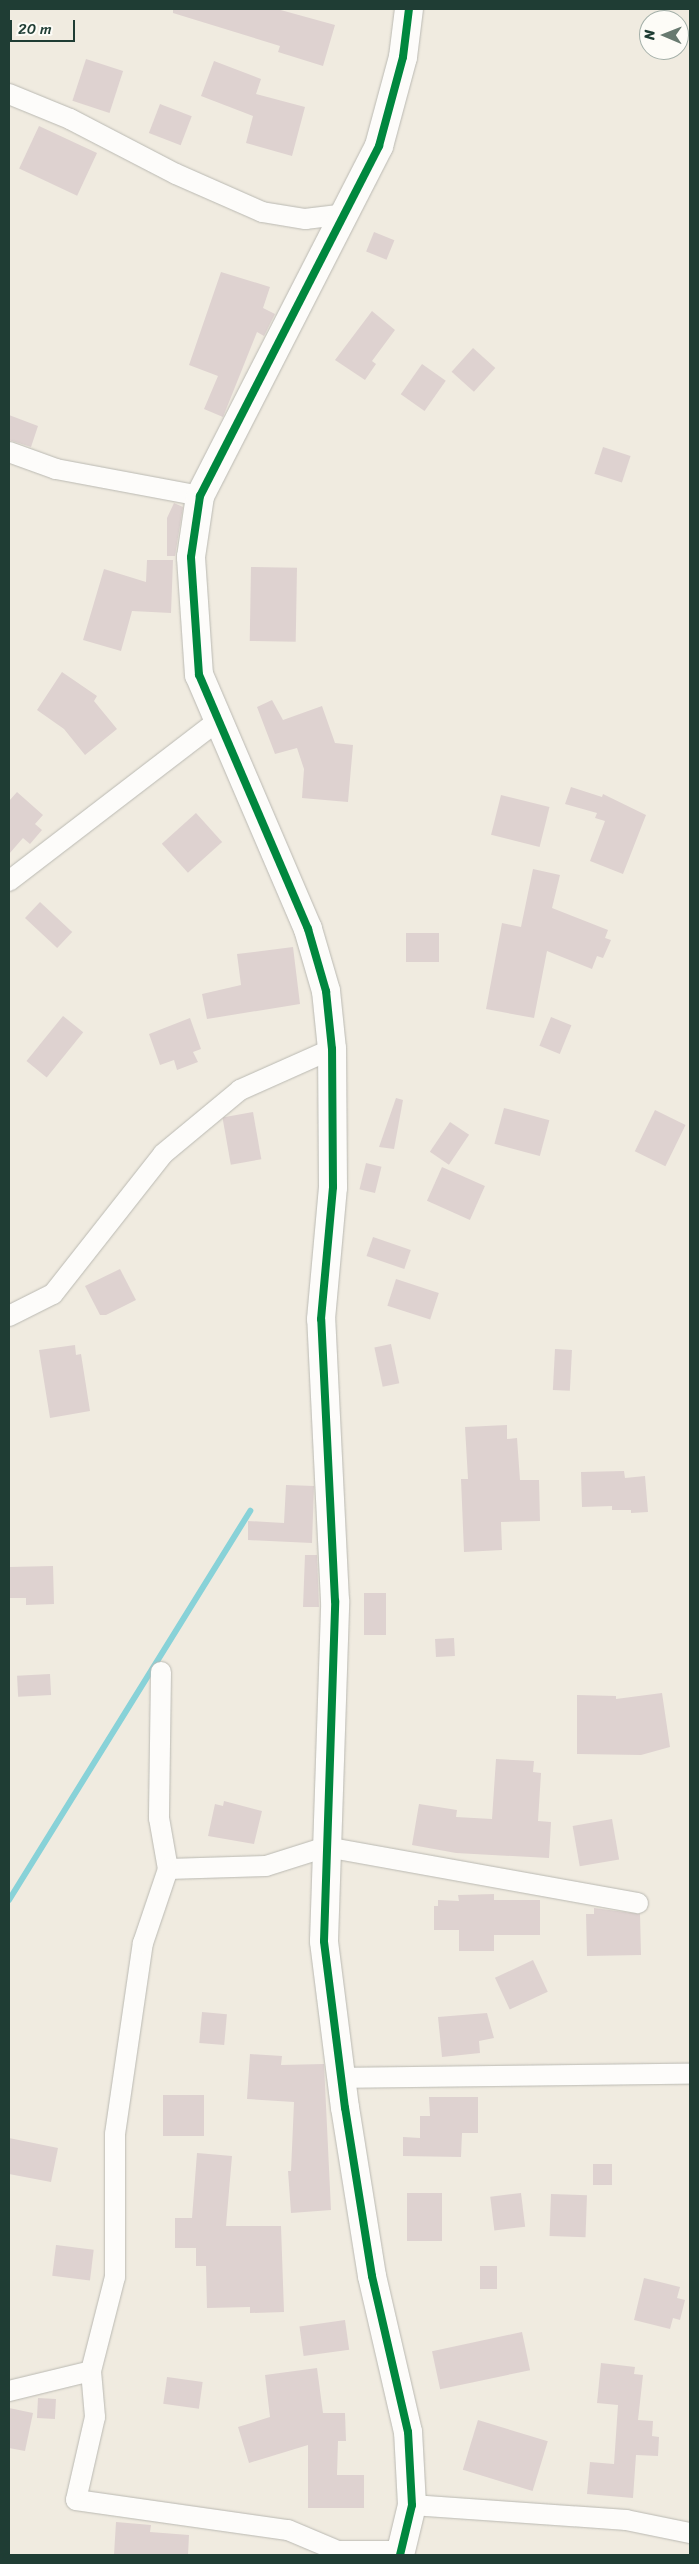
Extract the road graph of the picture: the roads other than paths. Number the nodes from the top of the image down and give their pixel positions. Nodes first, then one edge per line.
1 (409, 9) edge
2 (9, 94) edge
3 (347, 214) junction
4 (9, 452) edge
5 (200, 496) junction
6 (216, 722) junction
7 (9, 881) edge
8 (332, 1049) junction
9 (9, 1316) edge
10 (161, 1672) dead end
11 (326, 1847) junction
12 (168, 1869) junction
13 (638, 1903) dead end
14 (690, 2074) edge
15 (342, 2078) junction
16 (91, 2371) junction
17 (9, 2391) edge
18 (412, 2505) junction
19 (690, 2533) edge
20 (400, 2553) edge

1 - 3 street
2 - 3 street
3 - 5 street
4 - 5 street
5 - 6 street
6 - 7 street
6 - 8 street
8 - 9 street
8 - 11 street
10 - 12 street
11 - 12 street
11 - 13 street
11 - 15 street
12 - 16 street
14 - 15 street
15 - 18 street
16 - 17 street
16 - 20 street
18 - 19 street
18 - 20 street

